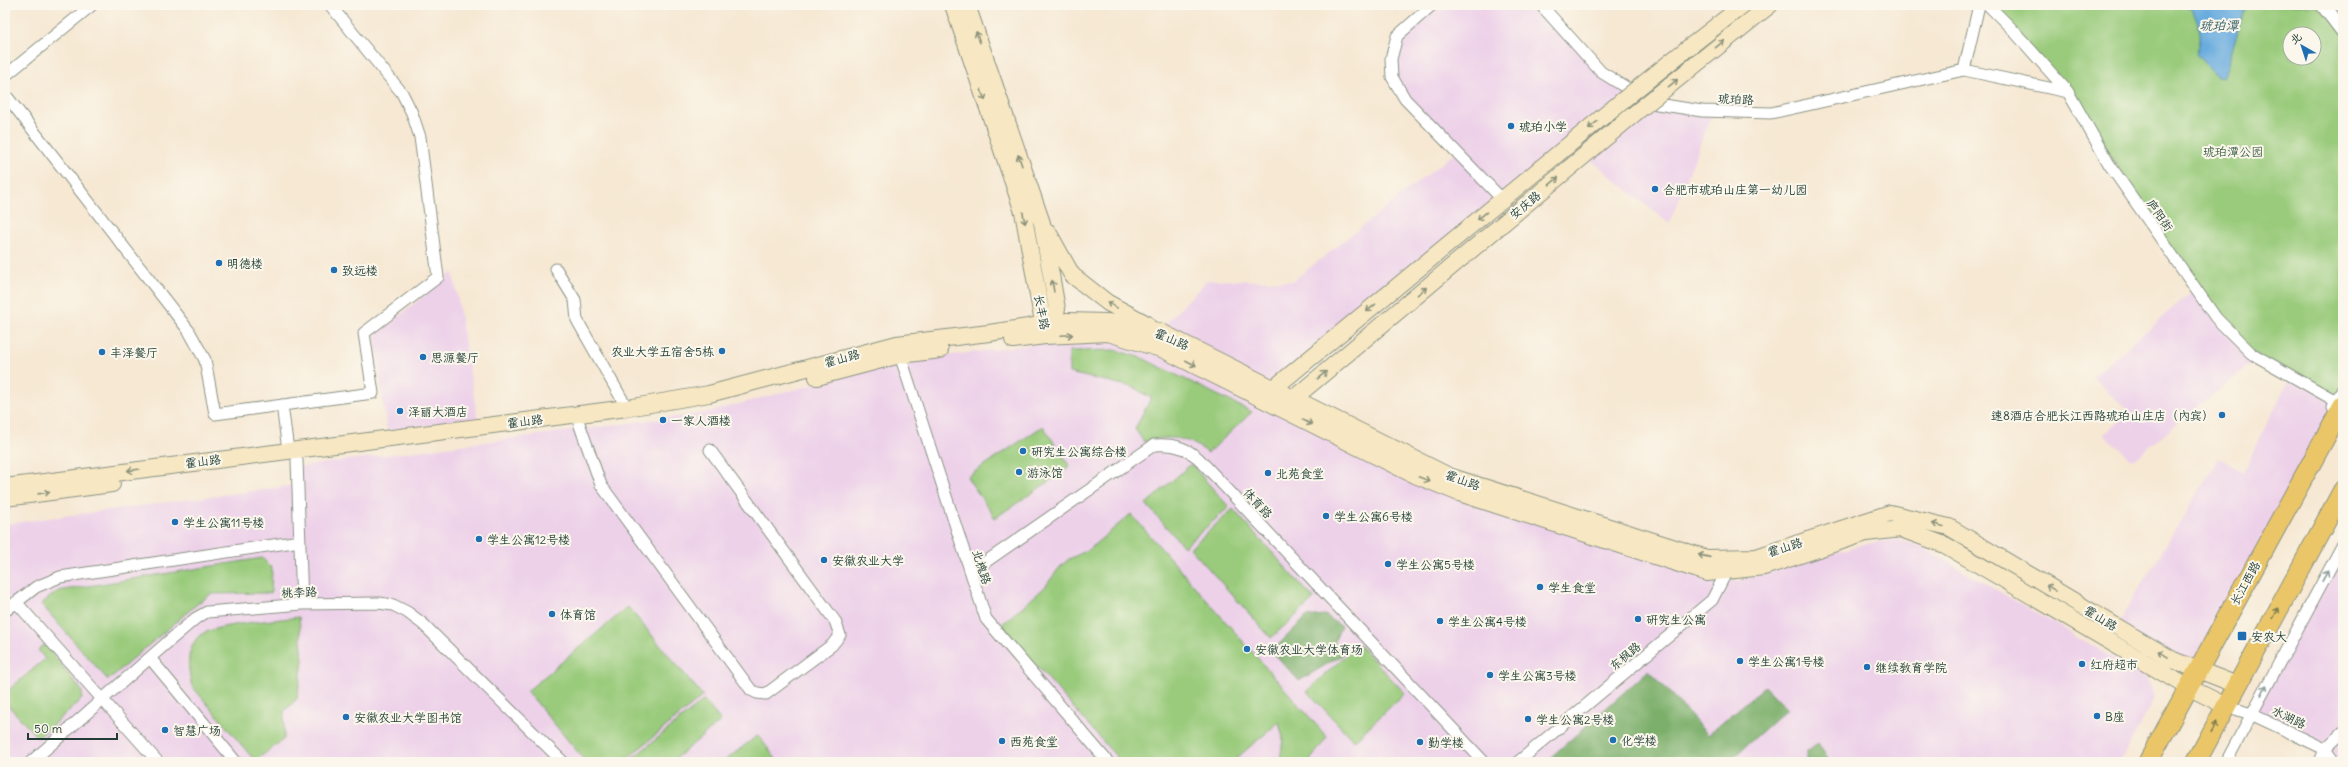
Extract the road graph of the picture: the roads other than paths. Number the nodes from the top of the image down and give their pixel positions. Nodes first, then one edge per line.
1 (92, 5) edge
2 (330, 5) edge
3 (953, 5) edge
4 (967, 5) edge
5 (1432, 5) edge
6 (1541, 5) edge
7 (1743, 5) edge
8 (1770, 5) edge
9 (1979, 5) edge
10 (1988, 5) edge
11 (2322, 5) edge
12 (2343, 30) edge
13 (1964, 70) junction
14 (5, 76) edge
15 (2068, 92) junction
16 (5, 94) edge
17 (1502, 199) junction
18 (1042, 223) junction
19 (556, 269) dead end
20 (1047, 328) junction
21 (1159, 331) junction
22 (898, 349) junction
23 (1274, 388) junction
24 (2343, 389) edge
25 (1261, 398) junction
26 (1295, 398) junction
27 (2341, 404) edge
28 (282, 405) junction
29 (627, 408) junction
30 (1281, 409) junction
31 (579, 423) junction
32 (710, 450) dead end
33 (293, 455) junction
34 (5, 487) edge
35 (2343, 490) edge
36 (5, 498) edge
37 (300, 541) junction
38 (2343, 544) edge
39 (1730, 564) junction
40 (971, 572) junction
41 (16, 602) junction
42 (302, 604) junction
43 (5, 611) edge
44 (150, 658) junction
45 (2194, 668) junction
46 (2237, 685) junction
47 (2184, 686) junction
48 (102, 700) junction
49 (2226, 706) junction
50 (2251, 714) junction
51 (2343, 732) edge
52 (2324, 749) junction
53 (1521, 761) edge
54 (31, 762) edge
55 (158, 762) edge
56 (236, 762) edge
57 (563, 762) edge
58 (1108, 762) edge
59 (1484, 762) edge
60 (2139, 762) edge
61 (2148, 762) edge
62 (2196, 762) edge
63 (2226, 762) edge
64 (2320, 762) edge
65 (2334, 762) edge

1 - 14 street
2 - 28 street
3 -> 20 main road, 长丰路
18 -> 4 main road, 长丰路
5 - 17 street
6 - 13 street, 琥珀路
7 -> 17 main road, 安庆路, bridge
26 -> 8 main road, 安庆路, bridge
9 - 13 street
10 - 15 street, 庐阳街
11 - 12 street
13 - 15 street
15 - 27 street, 庐阳街
16 - 28 street
17 -> 23 main road, 安庆路
20 -> 18 main road, 长丰路
21 -> 18 main road
19 - 29 street
20 - 21 main road, 霍山路
20 - 22 main road, 霍山路
20 -> 25 main road, 霍山路
21 - 23 main road, 霍山路
22 - 29 main road, 霍山路
22 - 31 main road, 霍山路
22 - 40 street, 北槐路
23 - 25 main road, 安庆路
23 - 26 main road, 霍山路
24 - 27 street
25 - 30 main road, 霍山路
26 - 30 main road, 安庆路
39 -> 26 main road, 霍山路
27 - 45 highway, 长江西路
28 - 33 street
29 - 33 main road, 霍山路
30 -> 39 main road, 霍山路
31 - 32 street
31 - 33 main road, 霍山路
33 -> 34 main road, 霍山路
36 -> 33 main road, 霍山路
33 - 37 street
46 -> 35 highway
37 - 41 street
37 - 42 street
50 -> 38 street
45 -> 39 main road, 霍山路
39 - 47 main road, 霍山路
39 - 53 street, 东枫路
40 - 58 street, 北槐路
40 - 59 street, 体育路
41 - 43 street
41 - 48 street
42 - 44 street, 桃李路
42 - 57 street, 桃李路
44 - 48 street, 桃李路
44 - 56 street
45 - 46 main road, 霍山路
45 - 47 highway, 长江西路
46 - 49 highway
47 - 49 main road, 霍山路
47 - 60 street
47 - 61 highway, 长江西路
48 - 54 street, 桃李路
48 - 55 street
49 - 50 street, 水湖路
62 -> 49 highway
50 - 52 street, 水湖路
50 - 63 street
51 - 52 street
52 - 64 street
52 - 65 street, 水湖路

